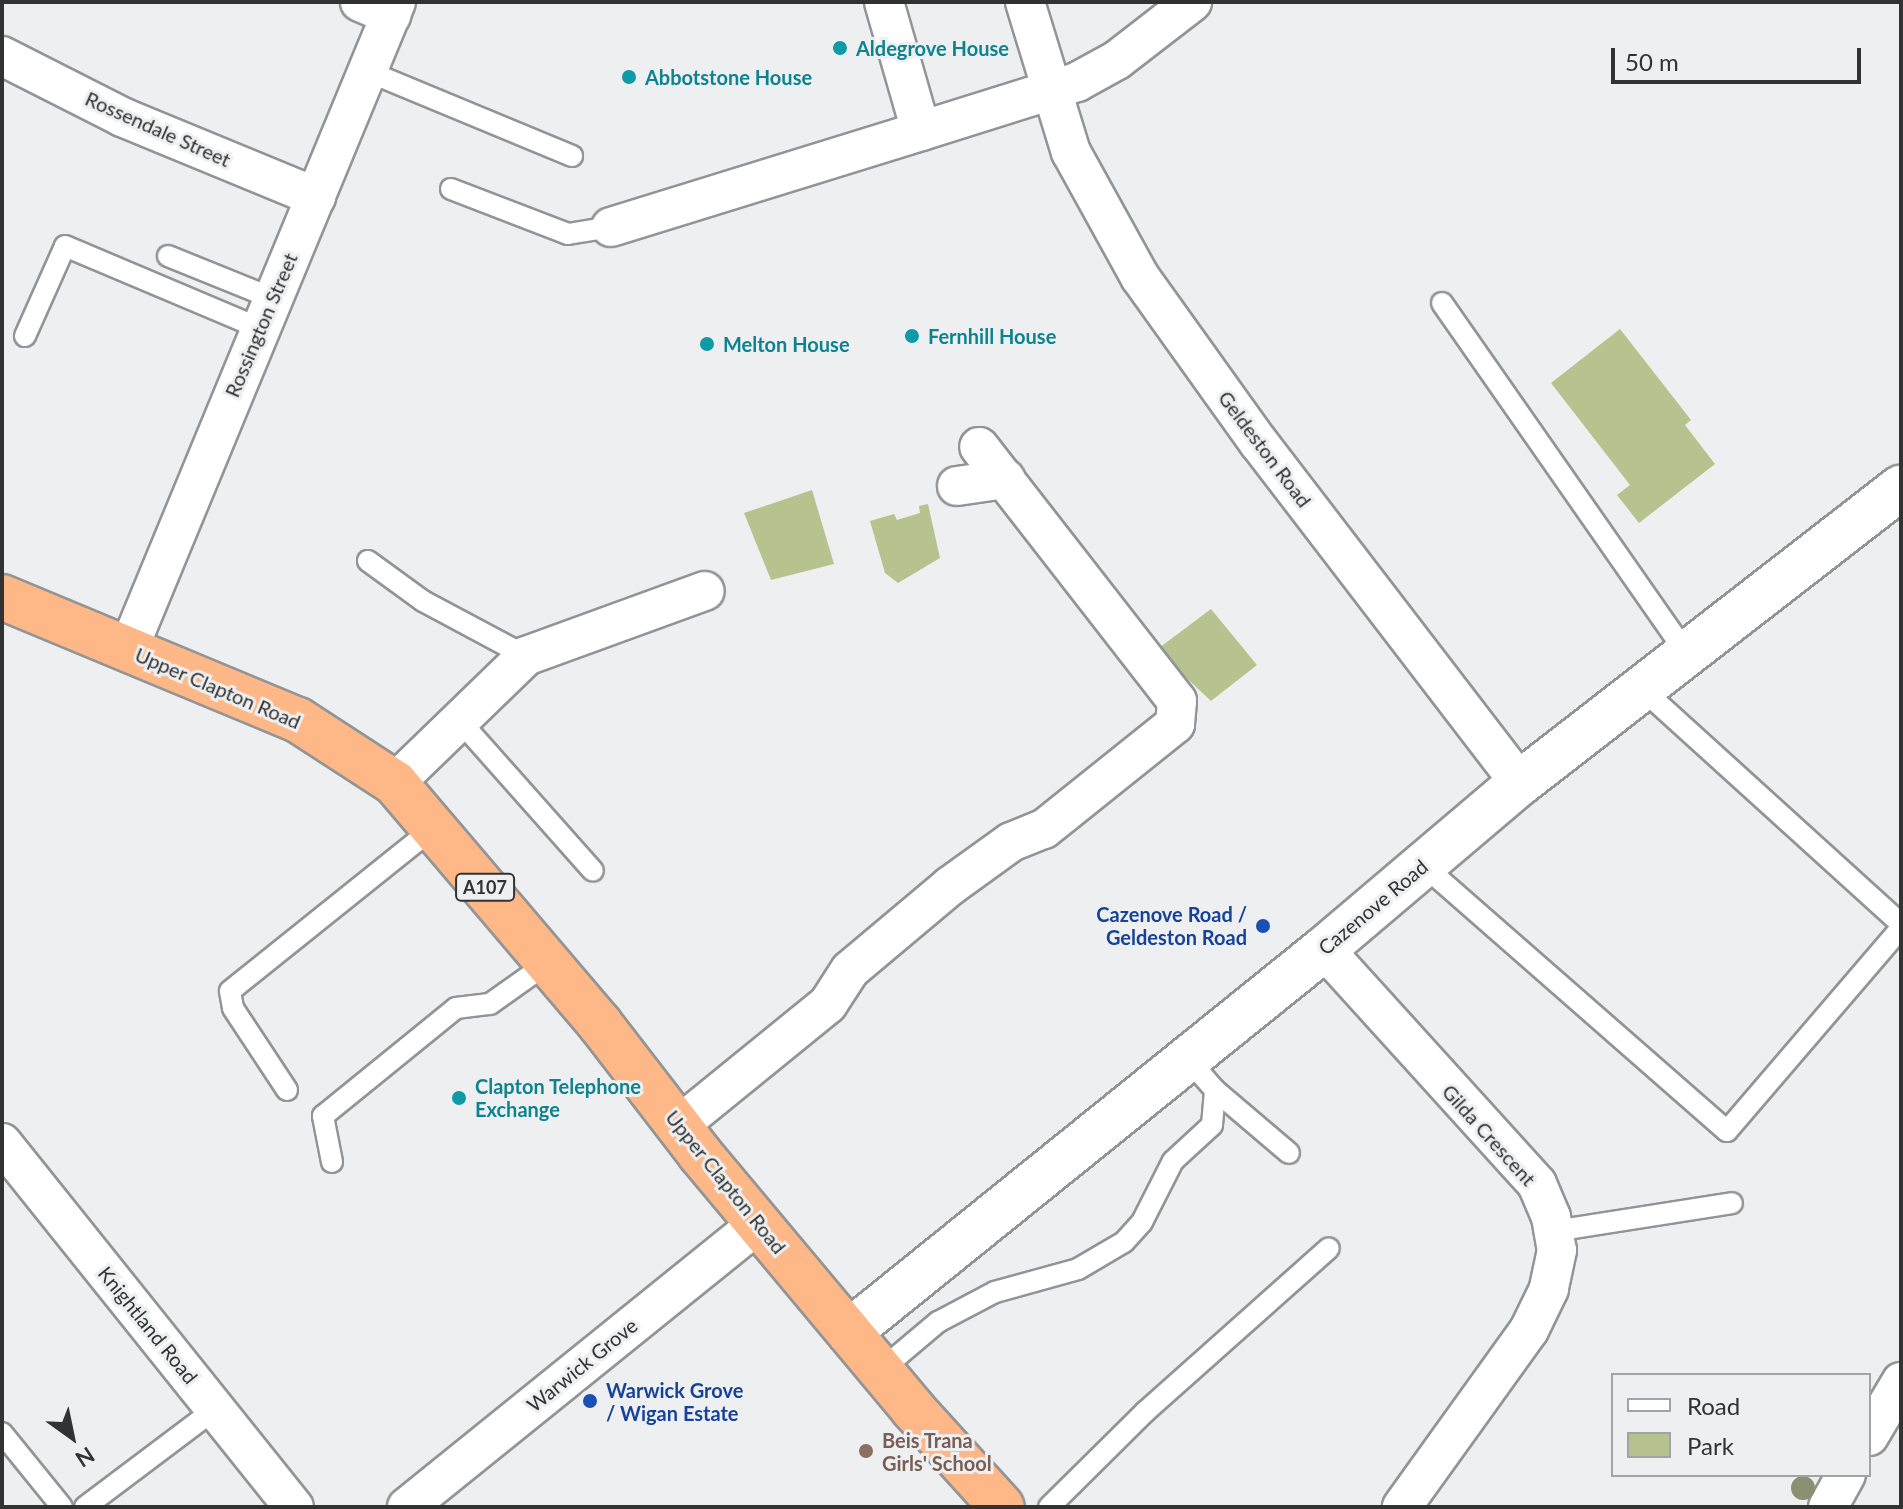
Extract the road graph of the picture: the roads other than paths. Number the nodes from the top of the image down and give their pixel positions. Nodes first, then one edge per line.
1 (884, 2) edge
2 (1025, 2) edge
3 (1192, 2) edge
4 (382, 6) edge
5 (2, 56) edge
6 (367, 71) junction
7 (1050, 91) junction
8 (921, 131) junction
9 (572, 156) dead end
10 (451, 189) dead end
11 (316, 197) junction
12 (611, 227) joint
13 (168, 256) dead end
14 (1442, 303) dead end
15 (266, 313) junction
16 (25, 336) dead end
17 (979, 447) dead end
18 (1005, 479) junction
19 (957, 486) dead end
20 (1901, 487) edge
21 (368, 561) dead end
22 (705, 591) dead end
23 (2, 597) edge
24 (128, 650) junction
25 (1688, 655) junction
26 (526, 656) junction
27 (1642, 689) junction
28 (460, 721) junction
29 (395, 783) junction
30 (1520, 783) junction
31 (435, 827) junction
32 (1423, 865) junction
33 (593, 871) dead end
34 (1901, 926) edge
35 (1324, 949) junction
36 (548, 963) junction
37 (1186, 1057) junction
38 (287, 1090) dead end
39 (1215, 1090) junction
40 (678, 1126) junction
41 (2, 1143) edge
42 (1289, 1153) dead end
43 (332, 1162) dead end
44 (1732, 1203) dead end
45 (758, 1224) junction
46 (1554, 1231) junction
47 (1329, 1248) dead end
48 (849, 1332) junction
49 (881, 1370) junction
50 (1901, 1382) edge
51 (215, 1409) junction
52 (2, 1433) edge
53 (1871, 1433) edge
54 (1845, 1477) edge
55 (62, 1507) edge
56 (85, 1507) edge
57 (294, 1507) edge
58 (407, 1507) edge
59 (1002, 1507) edge
60 (1049, 1507) edge
61 (1402, 1507) edge
62 (1828, 1507) edge

1 - 8 street
2 - 7 street, Geldeston Road
3 - 7 street
4 - 6 street, Rossington Street
5 - 11 street, Rossendale Street
6 - 9 lane
6 - 11 street, Rossington Street
7 - 8 street
7 - 30 street, Geldeston Road
8 - 12 street
10 - 12 lane
11 - 15 street, Rossington Street
13 - 15 lane
14 - 25 lane
15 - 16 lane
15 - 24 street, Rossington Street
17 - 18 street
18 - 19 street
18 - 40 street
20 - 25 street, Cazenove Road
21 - 26 lane
22 - 26 street
23 - 24 highway, Upper Clapton Road / A107
24 - 29 highway, Upper Clapton Road / A107
25 - 27 street, Cazenove Road
26 - 28 street
27 - 30 street, Cazenove Road
27 - 34 lane
28 - 29 street
28 - 33 lane
29 - 31 highway, Upper Clapton Road / A107
30 - 32 street, Cazenove Road
31 - 36 highway, Upper Clapton Road / A107
31 - 38 lane
32 - 34 lane
32 - 35 street, Cazenove Road
35 - 37 street, Cazenove Road
35 - 46 street, Gilda Crescent
36 - 40 highway, Upper Clapton Road / A107
36 - 43 lane
37 - 39 lane
37 - 48 street, Cazenove Road
39 - 42 lane
39 - 49 lane
40 - 45 highway, Upper Clapton Road / A107
41 - 51 street, Knightland Road
44 - 46 lane
45 - 48 highway, Upper Clapton Road / A107
45 - 58 street, Warwick Grove
46 - 61 street, Gilda Crescent
47 - 60 lane
48 - 49 highway, Upper Clapton Road / A107
49 - 59 highway, Upper Clapton Road / A107
50 - 53 street
51 - 56 lane
51 - 57 street, Knightland Road
52 - 55 lane
54 - 62 street

